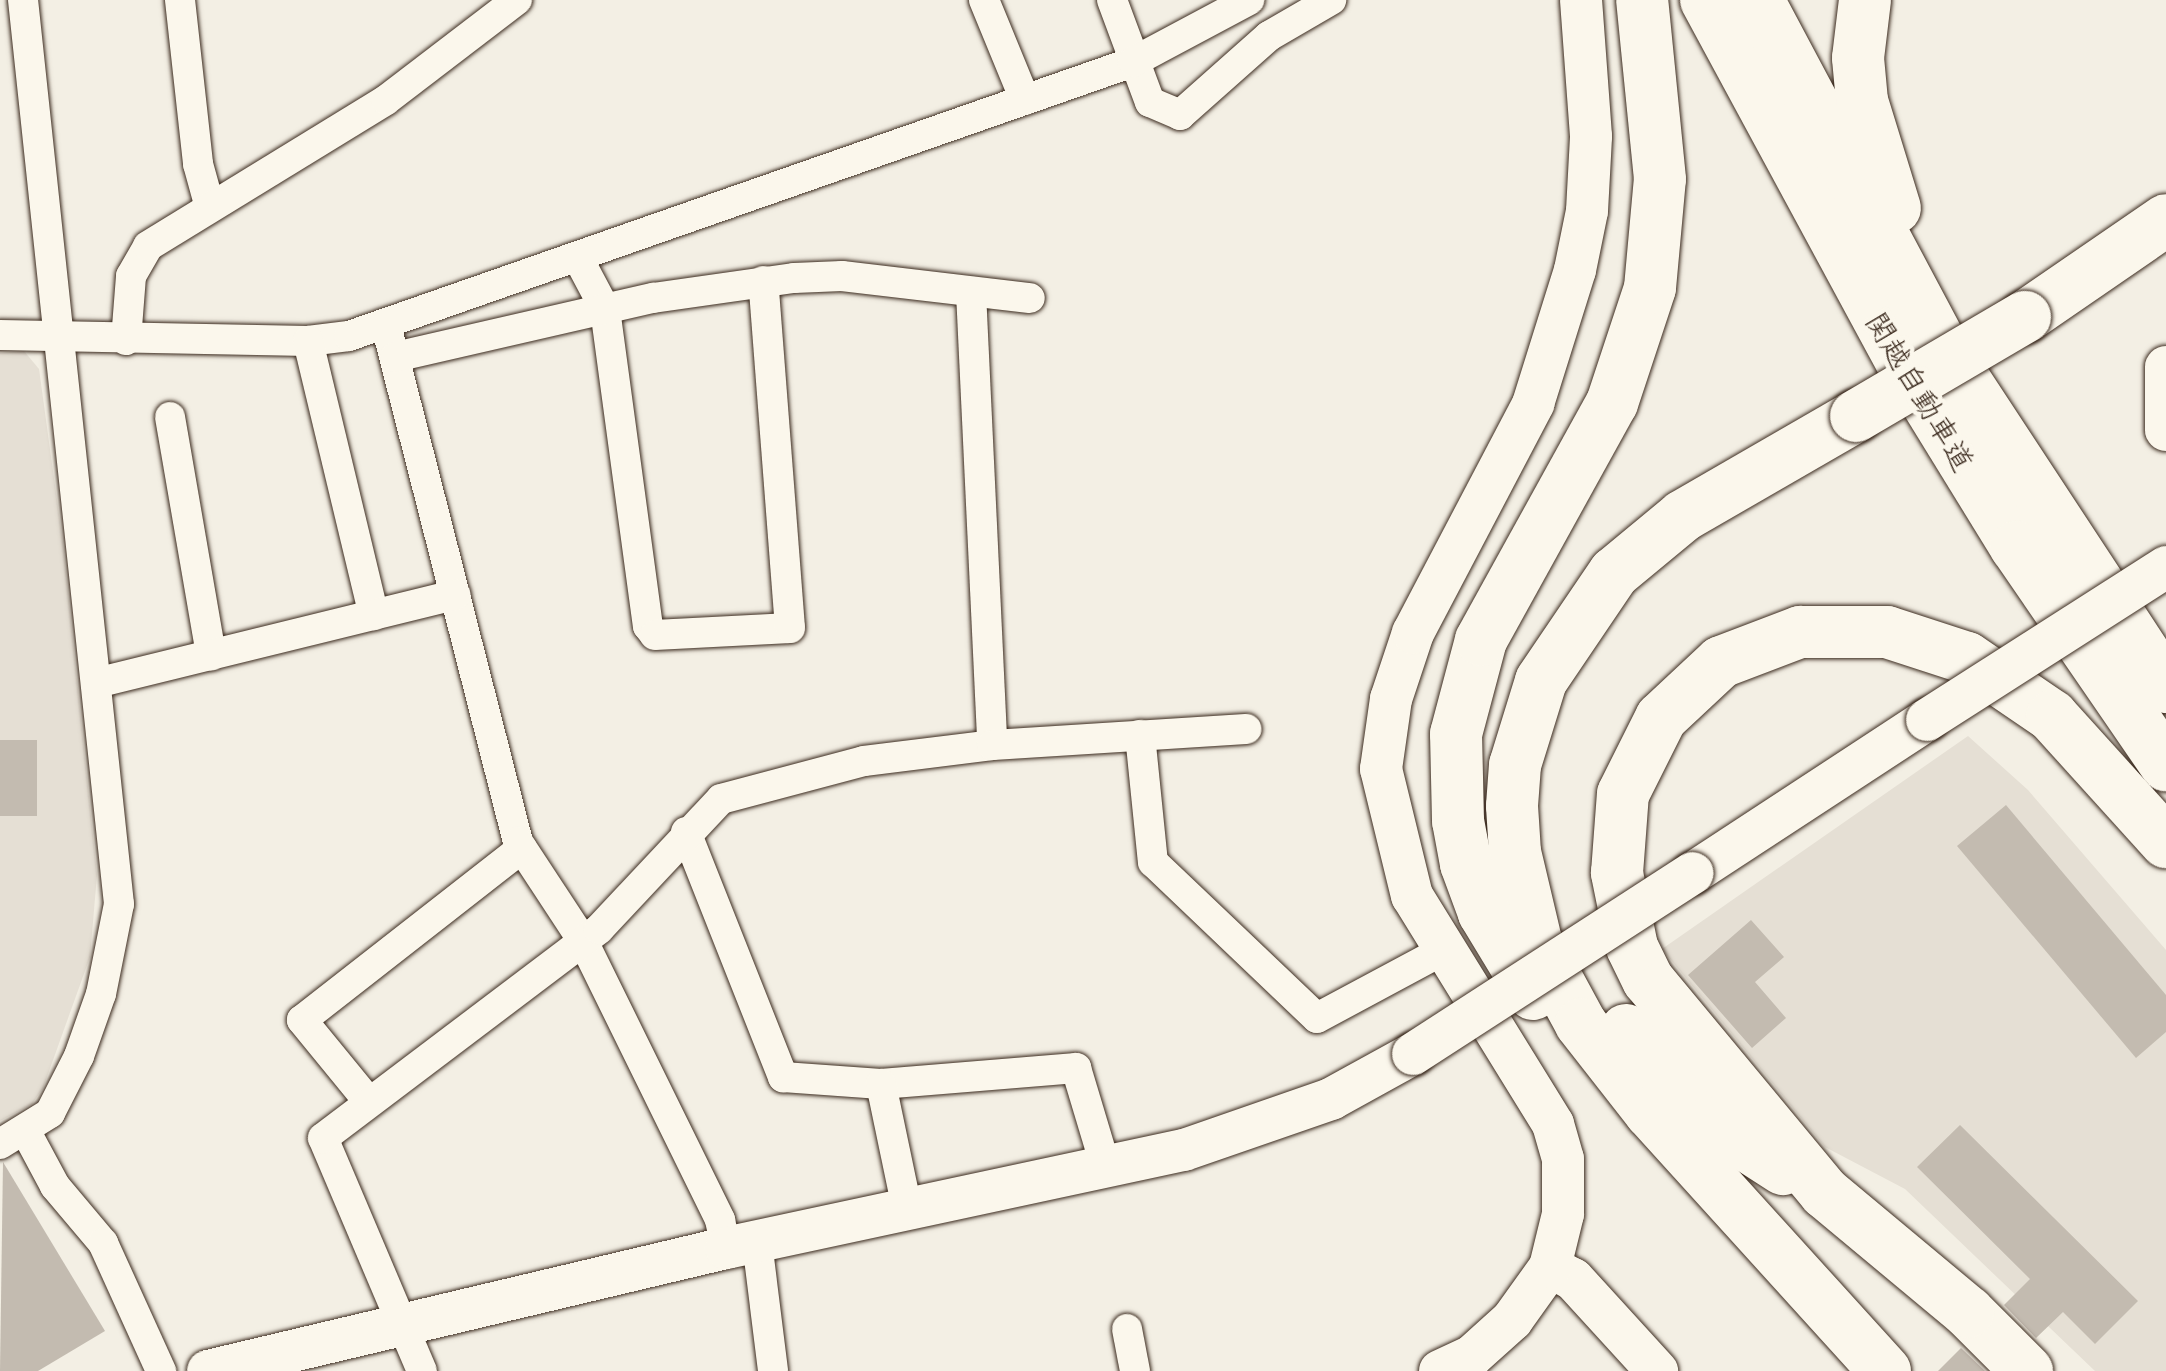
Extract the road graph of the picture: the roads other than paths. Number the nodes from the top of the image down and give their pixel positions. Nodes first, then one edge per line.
1 (23, 0) edge
2 (180, 0) edge
3 (517, 0) edge
4 (984, 0) edge
5 (1112, 0) edge
6 (1249, 0) edge
7 (1331, 0) edge
8 (1582, 0) edge
9 (1642, 0) edge
10 (1706, 0) edge
11 (1758, 0) edge
12 (1864, 0) edge
13 (1133, 62) junction
14 (1025, 100) junction
15 (209, 204) junction
16 (2166, 220) edge
17 (578, 258) junction
18 (2166, 264) edge
19 (762, 281) junction
20 (970, 292) junction
21 (1030, 298) dead end
22 (605, 309) junction
23 (386, 325) junction
24 (2034, 330) junction
25 (0, 335) edge
26 (54, 338) junction
27 (126, 340) junction
28 (308, 341) junction
29 (394, 357) junction
30 (2166, 367) edge
31 (170, 417) dead end
32 (1864, 430) junction
33 (2166, 430) edge
34 (2166, 567) edge
35 (455, 595) junction
36 (374, 615) junction
37 (211, 655) junction
38 (2166, 658) edge
39 (100, 682) junction
40 (2166, 687) edge
41 (1246, 729) dead end
42 (1140, 736) junction
43 (992, 745) junction
44 (2166, 765) edge
45 (686, 832) junction
46 (2166, 842) edge
47 (522, 848) junction
48 (583, 941) junction
49 (1442, 951) junction
50 (881, 1084) junction
51 (370, 1102) junction
52 (1650, 1112) junction
53 (13, 1137) edge
54 (1106, 1168) junction
55 (1825, 1193) junction
56 (908, 1212) junction
57 (742, 1245) junction
58 (1550, 1267) junction
59 (402, 1326) junction
60 (1127, 1330) dead end
61 (161, 1371) edge
62 (208, 1371) edge
63 (422, 1371) edge
64 (772, 1371) edge
65 (1135, 1371) edge
66 (1440, 1371) edge
67 (1658, 1371) edge
68 (1885, 1371) edge
69 (2026, 1371) edge

1 - 26 street
2 - 15 street
3 - 15 street
4 - 14 street
5 - 13 street
6 - 13 street
7 - 13 street
8 - 49 street
9 - 52 highway
10 - 44 highway, 関越自動車道
11 - 40 highway, 関越自動車道
12 - 38 highway
13 - 14 street
14 - 17 street
15 - 27 street
16 - 24 highway
17 - 22 street
17 - 23 street
18 - 24 highway
19 - 20 street
19 - 22 street
19 - 22 street
20 - 21 street
20 - 43 street
22 - 29 street
23 - 28 street
23 - 29 street
24 - 32 highway
25 - 26 street
26 - 27 street
26 - 39 street
27 - 28 street
28 - 36 street
29 - 35 street
30 - 33 street
31 - 37 street
32 - 52 highway
32 - 55 highway
34 - 54 street, bridge
35 - 36 street
35 - 47 street
36 - 37 street
37 - 39 street
39 - 53 street
41 - 42 street
42 - 43 street
42 - 49 street
43 - 45 street
45 - 48 street
45 - 50 street
46 - 55 highway
47 - 48 street
47 - 51 street
48 - 51 street
48 - 57 street
49 - 58 street
50 - 54 street
50 - 56 street
51 - 59 street
52 - 68 highway
53 - 61 street
54 - 56 street
55 - 69 highway
56 - 57 street
57 - 59 street
57 - 64 street
58 - 66 street
58 - 67 street
59 - 62 street
59 - 63 street
60 - 65 street

